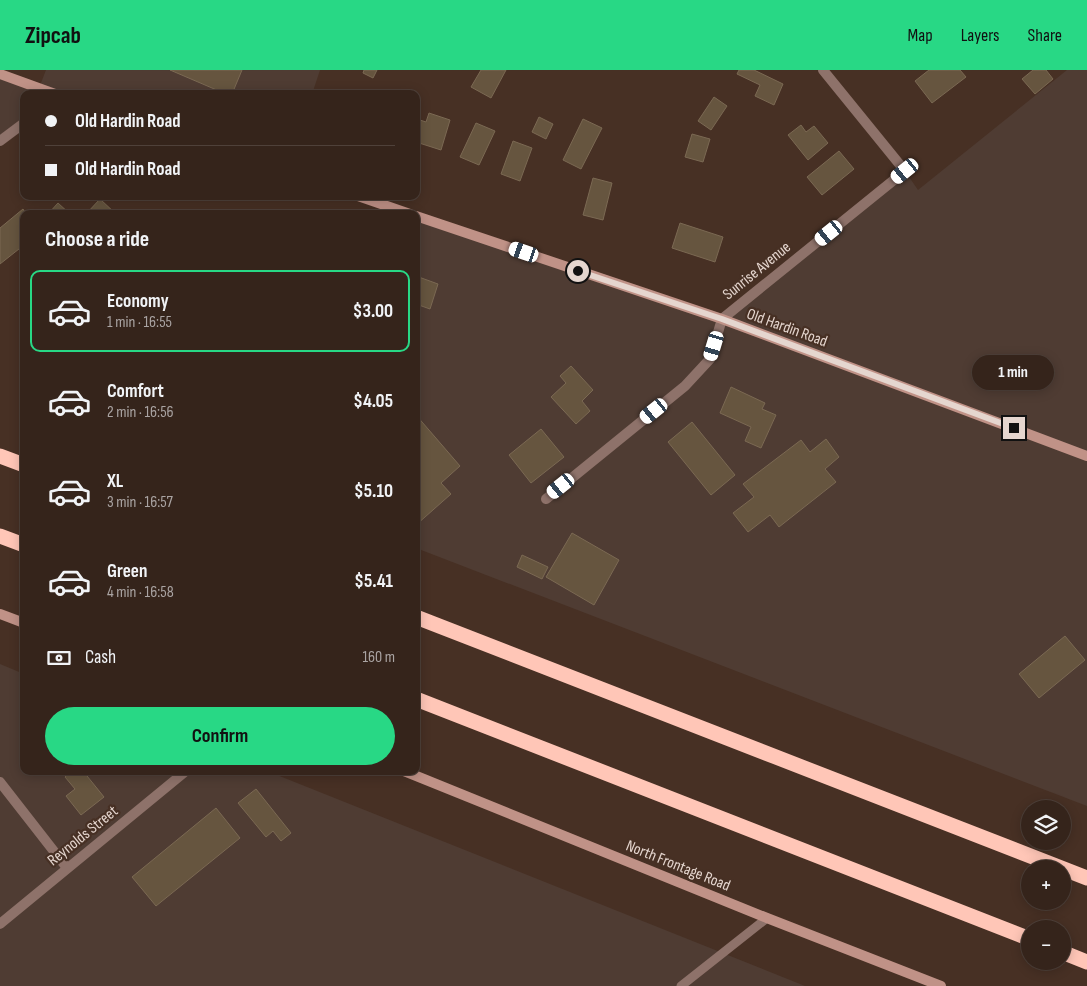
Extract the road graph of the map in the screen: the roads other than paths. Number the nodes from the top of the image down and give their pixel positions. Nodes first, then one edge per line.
1 (823, 70) edge
2 (0, 74) edge
3 (44, 90) edge
4 (20, 126) edge
5 (0, 141) edge
6 (368, 200) edge
7 (392, 210) edge
8 (420, 217) edge
9 (722, 319) junction
10 (0, 456) edge
11 (1087, 456) edge
12 (20, 464) edge
13 (546, 499) dead end
14 (0, 536) edge
15 (20, 544) edge
16 (0, 614) edge
17 (420, 620) edge
18 (20, 622) edge
19 (420, 701) edge
20 (181, 775) edge
21 (414, 775) edge
22 (0, 782) edge
23 (67, 868) junction
24 (1087, 878) edge
25 (767, 918) junction
26 (0, 924) edge
27 (1021, 935) edge
28 (1071, 956) edge
29 (1087, 962) edge
30 (681, 986) edge
31 (941, 986) edge

1 - 9 street, Sunrise Avenue
2 - 3 main road
4 - 5 street
6 - 7 main road
8 - 9 main road, Old Hardin Road
9 - 11 main road, Old Hardin Road
9 - 13 street
10 - 12 highway
14 - 15 highway
16 - 18 main road
17 - 24 highway
19 - 27 highway
20 - 23 street, Reynolds Street
21 - 25 main road, North Frontage Road
22 - 23 street
23 - 26 street, Reynolds Street
25 - 30 lane
25 - 31 main road, North Frontage Road
28 - 29 highway

